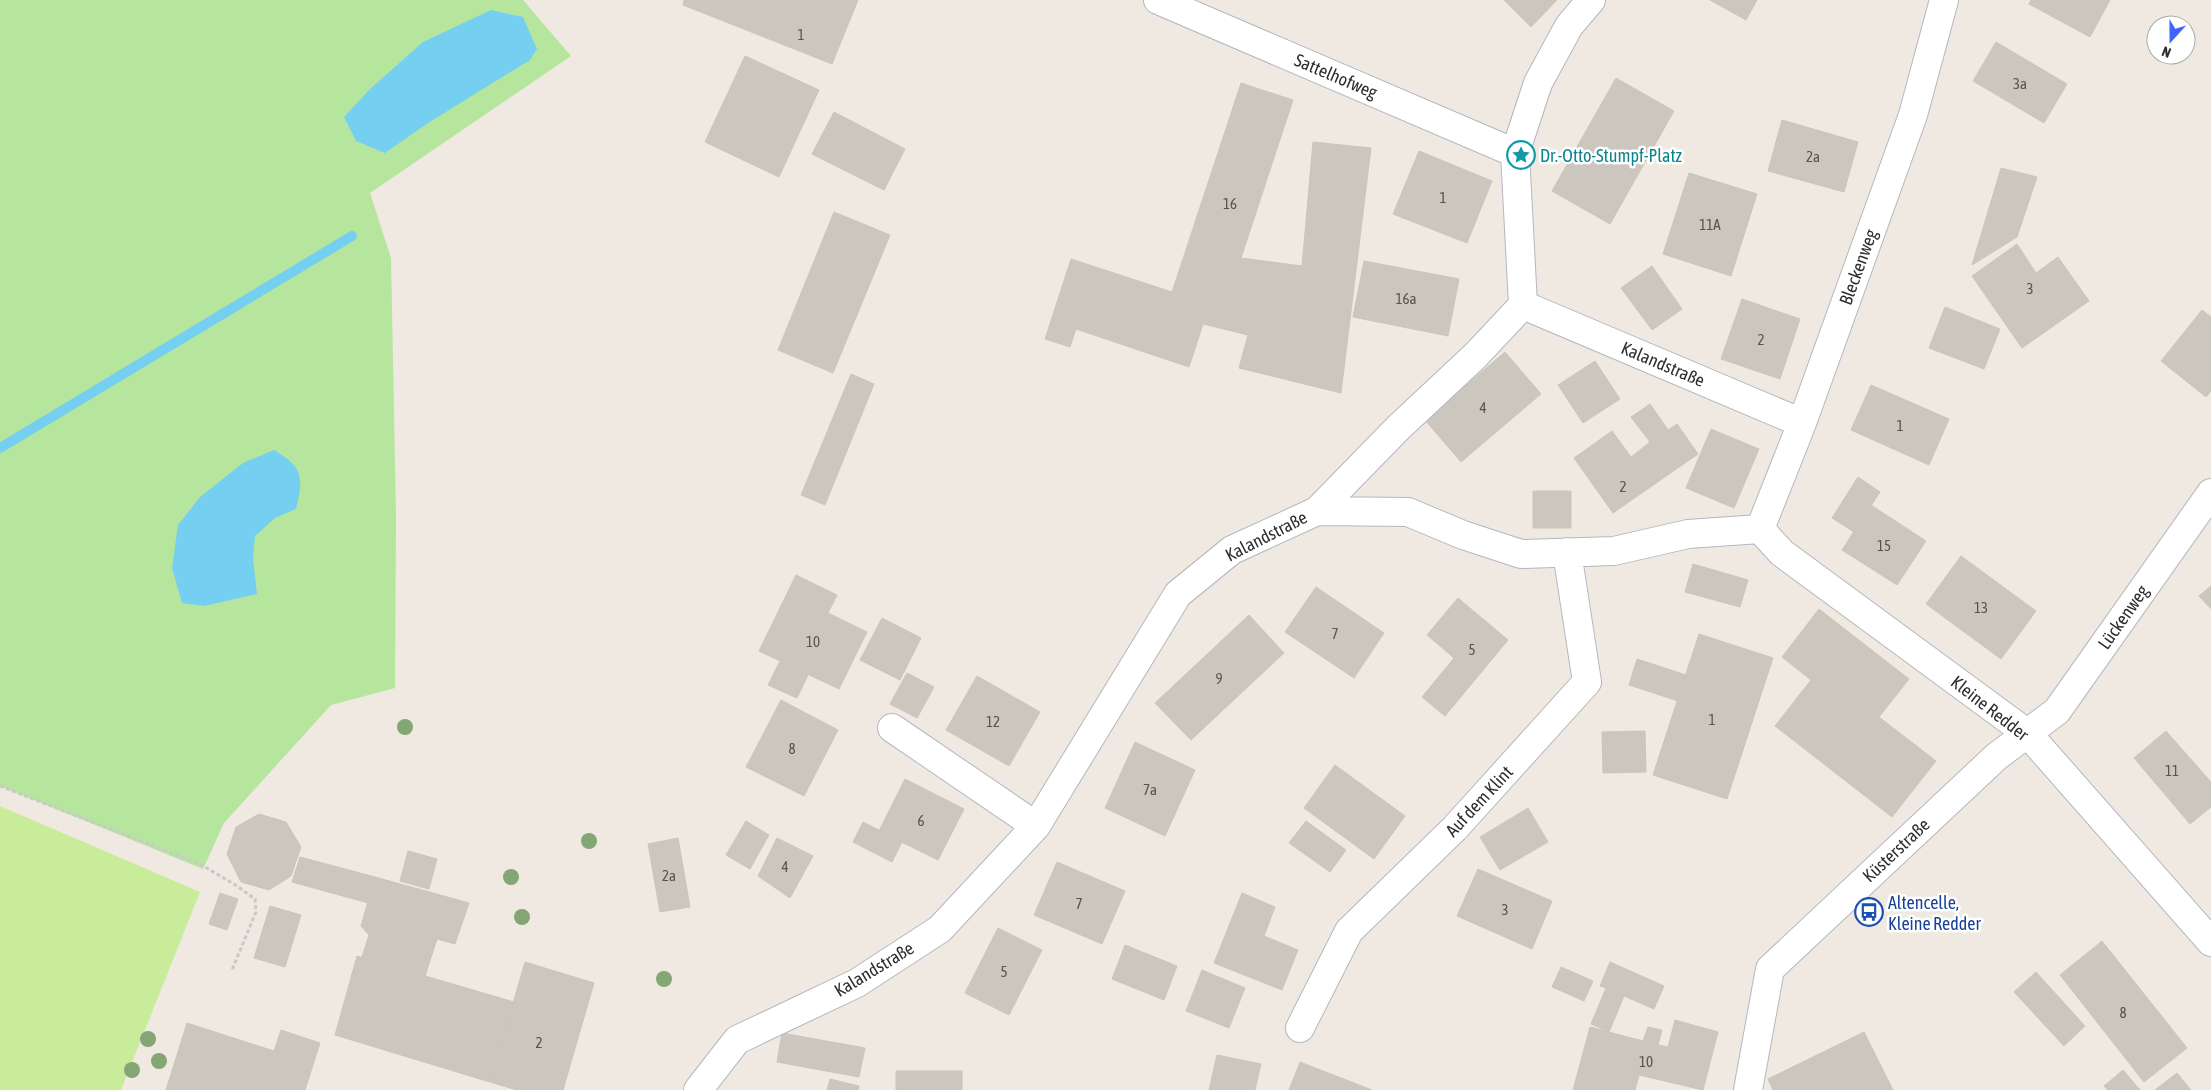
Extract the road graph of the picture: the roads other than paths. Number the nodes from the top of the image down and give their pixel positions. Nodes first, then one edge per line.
1 (1158, 0) edge
2 (1590, 0) edge
3 (1944, 0) edge
4 (1515, 153) junction
5 (1523, 306) junction
6 (1802, 423) junction
7 (2211, 493) edge
8 (1317, 511) junction
9 (1760, 529) junction
10 (1567, 552) junction
11 (892, 728) dead end
12 (2028, 734) junction
13 (1036, 826) junction
14 (2211, 942) edge
15 (1300, 1028) dead end
16 (698, 1090) edge
17 (1748, 1090) edge

1 - 4 street, Sattelhofweg
2 - 4 street
3 - 6 street, Bleckenweg
4 - 5 street
5 - 6 street, Kalandstraße
5 - 8 street, Kalandstraße
6 - 9 street, Bleckenweg
7 - 12 street, Lückenweg
8 - 10 street
8 - 13 street, Kalandstraße
9 - 10 street
9 - 12 street, Kleine Redder
10 - 15 street, Auf dem Klint
11 - 13 street
12 - 14 street, Kleine Redder
12 - 17 street, Küsterstraße
13 - 16 street, Kalandstraße

